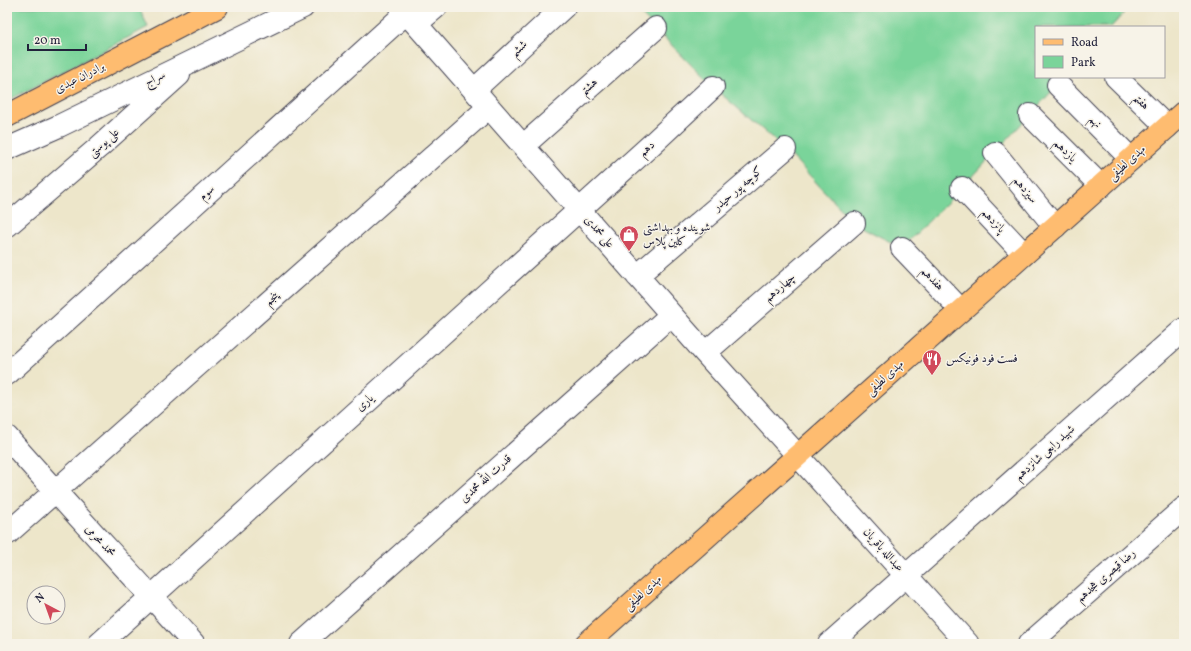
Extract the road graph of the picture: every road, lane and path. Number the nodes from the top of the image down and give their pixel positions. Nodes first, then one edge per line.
1 (217, 7) edge
2 (303, 7) edge
3 (436, 7) edge
4 (564, 7) edge
5 (408, 15) edge
6 (656, 28) dead end
7 (199, 57) junction
8 (1117, 78) edge
9 (1058, 85) dead end
10 (713, 87) dead end
11 (474, 90) junction
12 (489, 107) junction
13 (1184, 112) edge
14 (1030, 115) dead end
15 (7, 116) edge
16 (1167, 127) junction
17 (523, 146) junction
18 (7, 149) edge
19 (785, 149) dead end
20 (995, 153) dead end
21 (1131, 159) junction
22 (1101, 186) junction
23 (962, 188) dead end
24 (579, 210) junction
25 (854, 223) dead end
26 (7, 226) edge
27 (1055, 227) junction
28 (902, 248) dead end
29 (1024, 254) junction
30 (637, 276) junction
31 (961, 310) junction
32 (671, 315) junction
33 (1184, 330) edge
34 (705, 353) junction
35 (7, 374) edge
36 (7, 437) edge
37 (798, 456) junction
38 (54, 492) junction
39 (1184, 508) edge
40 (7, 534) edge
41 (907, 576) junction
42 (152, 596) junction
43 (99, 644) edge
44 (194, 644) edge
45 (301, 644) edge
46 (586, 644) edge
47 (829, 644) edge
48 (968, 644) edge
49 (1029, 644) edge

1 - 15 main road, برادران عبدی
2 - 7 street, سراج
3 - 5 street, سوم
4 - 11 street, ششم
5 - 11 street, علی محمدی
5 - 35 street, سوم
6 - 17 street, هشتم
7 - 18 street, سراج
7 - 26 street, علی پوستی
8 - 16 street, هفتم
9 - 21 street, نهم
10 - 24 street, دهم
11 - 12 street, علی محمدی
12 - 17 street, علی محمدی
12 - 38 street, پنجم
13 - 16 main road, مهدی لطیفی
14 - 22 street, یازدهم
16 - 21 main road, مهدی لطیفی
17 - 24 street, علی محمدی
19 - 30 street, کوچه پور حیدر
20 - 27 street, سیزدهم
21 - 22 main road, مهدی لطیفی
22 - 27 main road, مهدی لطیفی
23 - 29 street, پانزدهم
24 - 30 street, علی محمدی
24 - 42 street, یاری
25 - 34 street, چهاردهم
27 - 29 main road, مهدی لطیفی
28 - 31 street, هفدهم
29 - 31 main road, مهدی لطیفی
30 - 32 street, علی محمدی
31 - 37 main road, مهدی لطیفی
32 - 34 street, علی محمدی
32 - 45 street, قدرت الله محمدی
33 - 41 street, شهید رابعی شانزدهم
34 - 37 street, علی محمدی
36 - 38 street, محمد محرمی
37 - 41 street, عبدالله باقریان
37 - 46 main road, مهدی لطیفی
38 - 40 street, پنجم
38 - 42 street, محمد محرمی
39 - 49 street, رضا قیصری هجدهم
41 - 47 street, شهید رابعی شانزدهم
41 - 48 street, عبدالله باقریان
42 - 43 street, یاری
42 - 44 street, محمد محرمی

